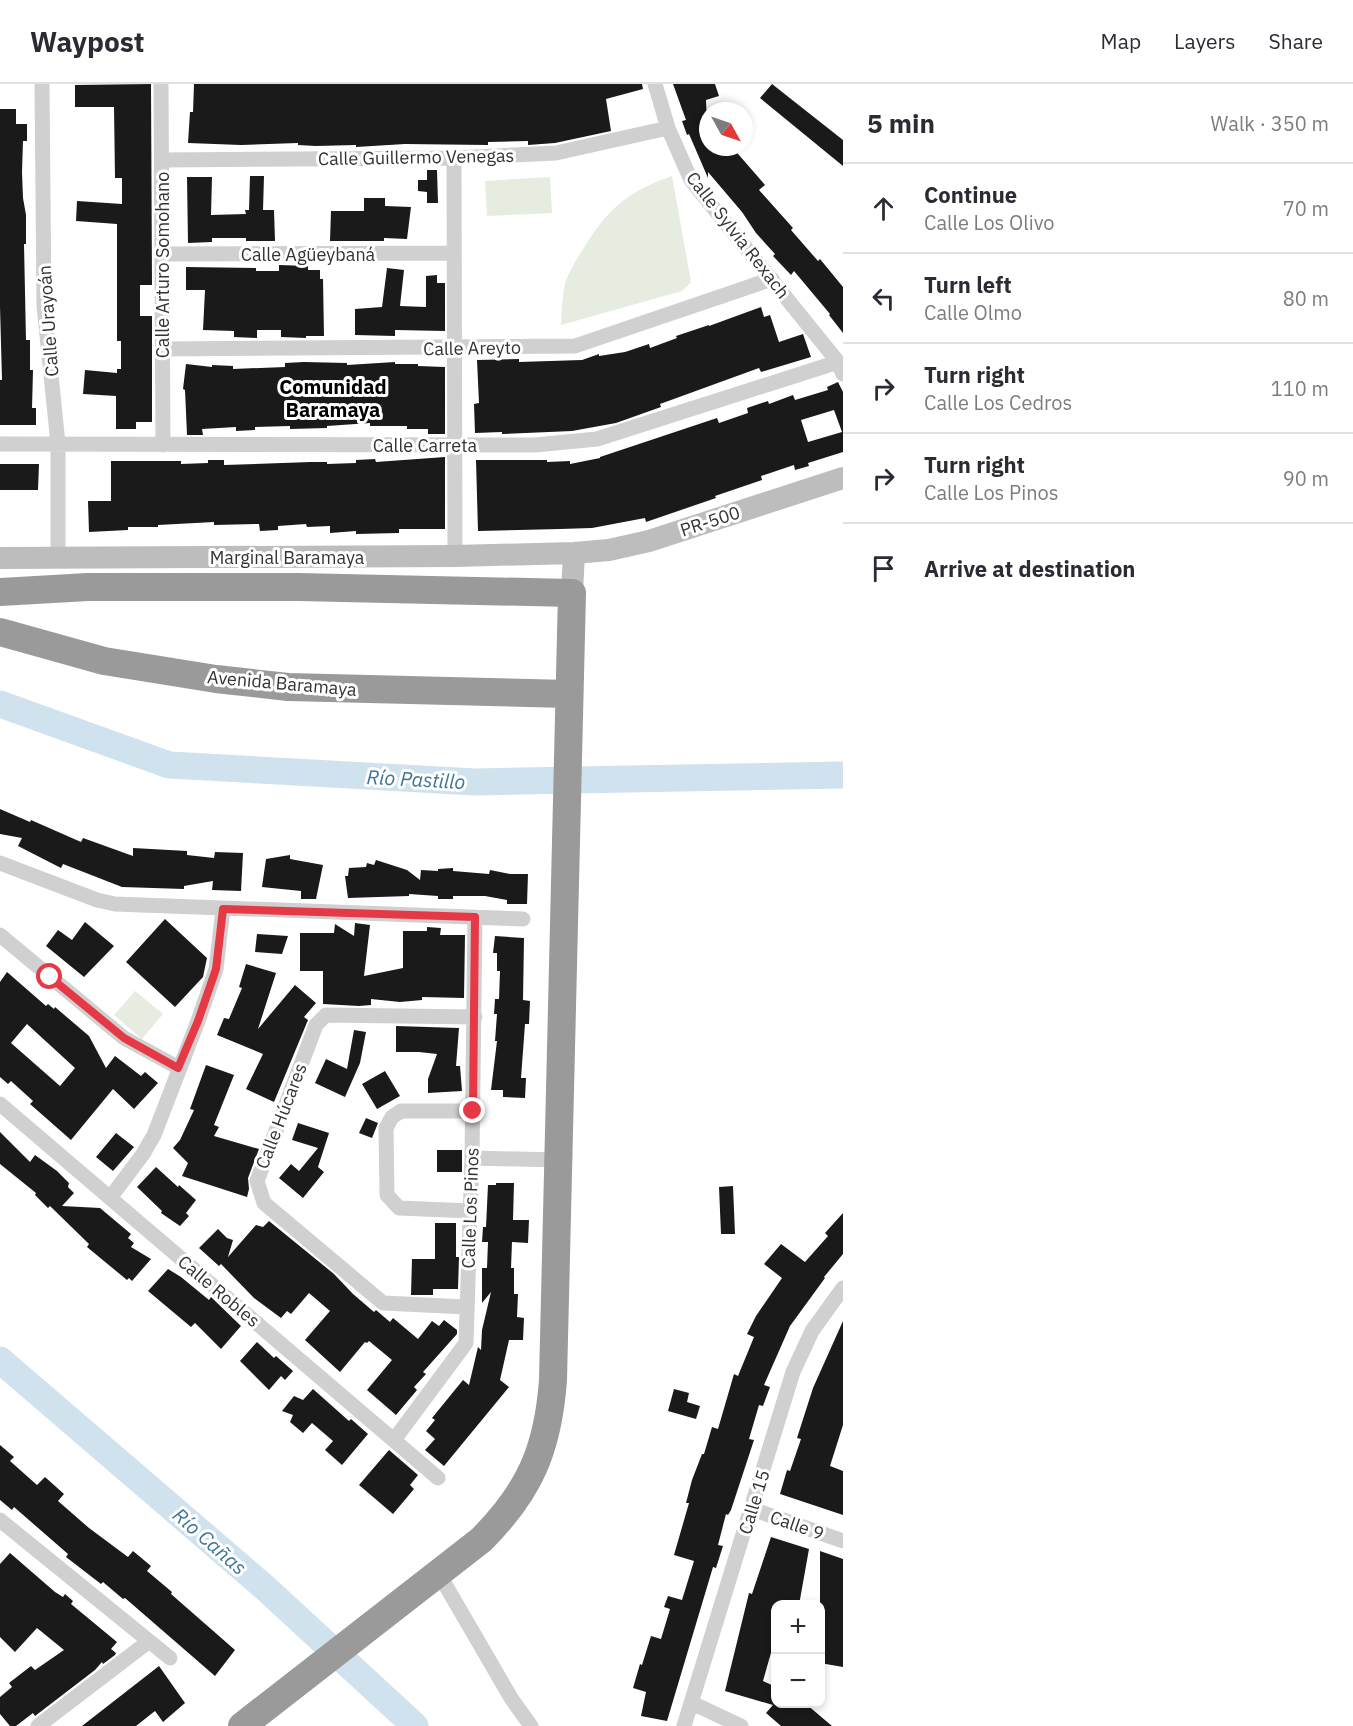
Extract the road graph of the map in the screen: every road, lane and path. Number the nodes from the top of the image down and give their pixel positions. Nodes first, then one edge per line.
1 (42, 84) edge
2 (161, 84) edge
3 (655, 84) edge
4 (668, 128) junction
5 (454, 158) junction
6 (162, 160) junction
7 (454, 253) junction
8 (162, 254) junction
9 (772, 279) junction
10 (454, 348) junction
11 (162, 349) junction
12 (840, 368) edge
13 (0, 444) edge
14 (58, 444) junction
15 (163, 445) junction
16 (455, 445) junction
17 (843, 478) edge
18 (574, 553) junction
19 (455, 556) junction
20 (58, 557) junction
21 (0, 558) edge
22 (0, 592) edge
23 (572, 593) junction
24 (0, 632) edge
25 (568, 705) junction
26 (0, 863) edge
27 (223, 909) junction
28 (475, 917) junction
29 (523, 919) dead end
30 (0, 935) edge
31 (475, 1017) junction
32 (178, 1068) junction
33 (0, 1104) edge
34 (473, 1111) junction
35 (472, 1158) junction
36 (558, 1160) junction
37 (110, 1198) junction
38 (471, 1212) junction
39 (843, 1288) edge
40 (467, 1307) junction
41 (394, 1440) junction
42 (438, 1478) dead end
43 (752, 1509) junction
44 (3, 1528) edge
45 (843, 1541) edge
46 (439, 1574) junction
47 (148, 1642) junction
48 (170, 1658) dead end
49 (692, 1703) junction
50 (38, 1726) edge
51 (242, 1726) edge
52 (531, 1726) edge
53 (684, 1726) edge
54 (741, 1726) edge

1 - 14 street, Calle Urayoán
2 - 6 street, Calle Arturo Somohano
3 - 4 street, Calle Sylvia Rexach
4 - 5 street, Calle Guillermo Venegas
4 - 9 street, Calle Sylvia Rexach
5 - 6 street, Calle Guillermo Venegas
5 - 7 street
6 - 8 street, Calle Arturo Somohano
7 - 8 street, Calle Agüeybaná
7 - 10 street
8 - 11 street, Calle Arturo Somohano
9 - 10 street, Calle Areyto
9 - 12 street, Calle Sylvia Rexach
10 - 11 street, Calle Areyto
10 - 16 street
11 - 15 street, Calle Arturo Somohano
12 - 16 street, Calle Carreta
13 - 14 street, Calle Carreta
14 - 15 street, Calle Carreta
14 - 20 street, Calle Urayoán
15 - 16 street, Calle Carreta
16 - 19 street
17 - 18 street, PR-500 / PR-500
18 - 19 street, Marginal Baramaya
18 - 23 street
19 - 20 street, Marginal Baramaya
20 - 21 street, Marginal Baramaya
22 - 23 highway
23 - 25 highway
24 - 25 highway, Avenida Baramaya
25 - 36 highway
26 - 27 street
27 - 28 street
27 - 32 street
28 - 29 street
28 - 31 street, Calle Los Pinos
30 - 32 street
31 - 34 street, Calle Los Pinos
31 - 40 street, Calle Húcares
32 - 37 street
33 - 37 street, Calle Robles
34 - 35 street, Calle Los Pinos
34 - 38 street
35 - 36 street
35 - 38 street, Calle Los Pinos
36 - 46 highway
37 - 41 street, Calle Robles
38 - 40 street, Calle Los Pinos
39 - 43 street, Calle 15
40 - 41 street, Calle Los Pinos
41 - 42 street, Calle Robles
43 - 45 street, Calle 9
43 - 49 street, Calle 15
44 - 47 street
46 - 51 highway
46 - 52 street
47 - 48 street
47 - 50 street
49 - 53 street, Calle 15
49 - 54 street

